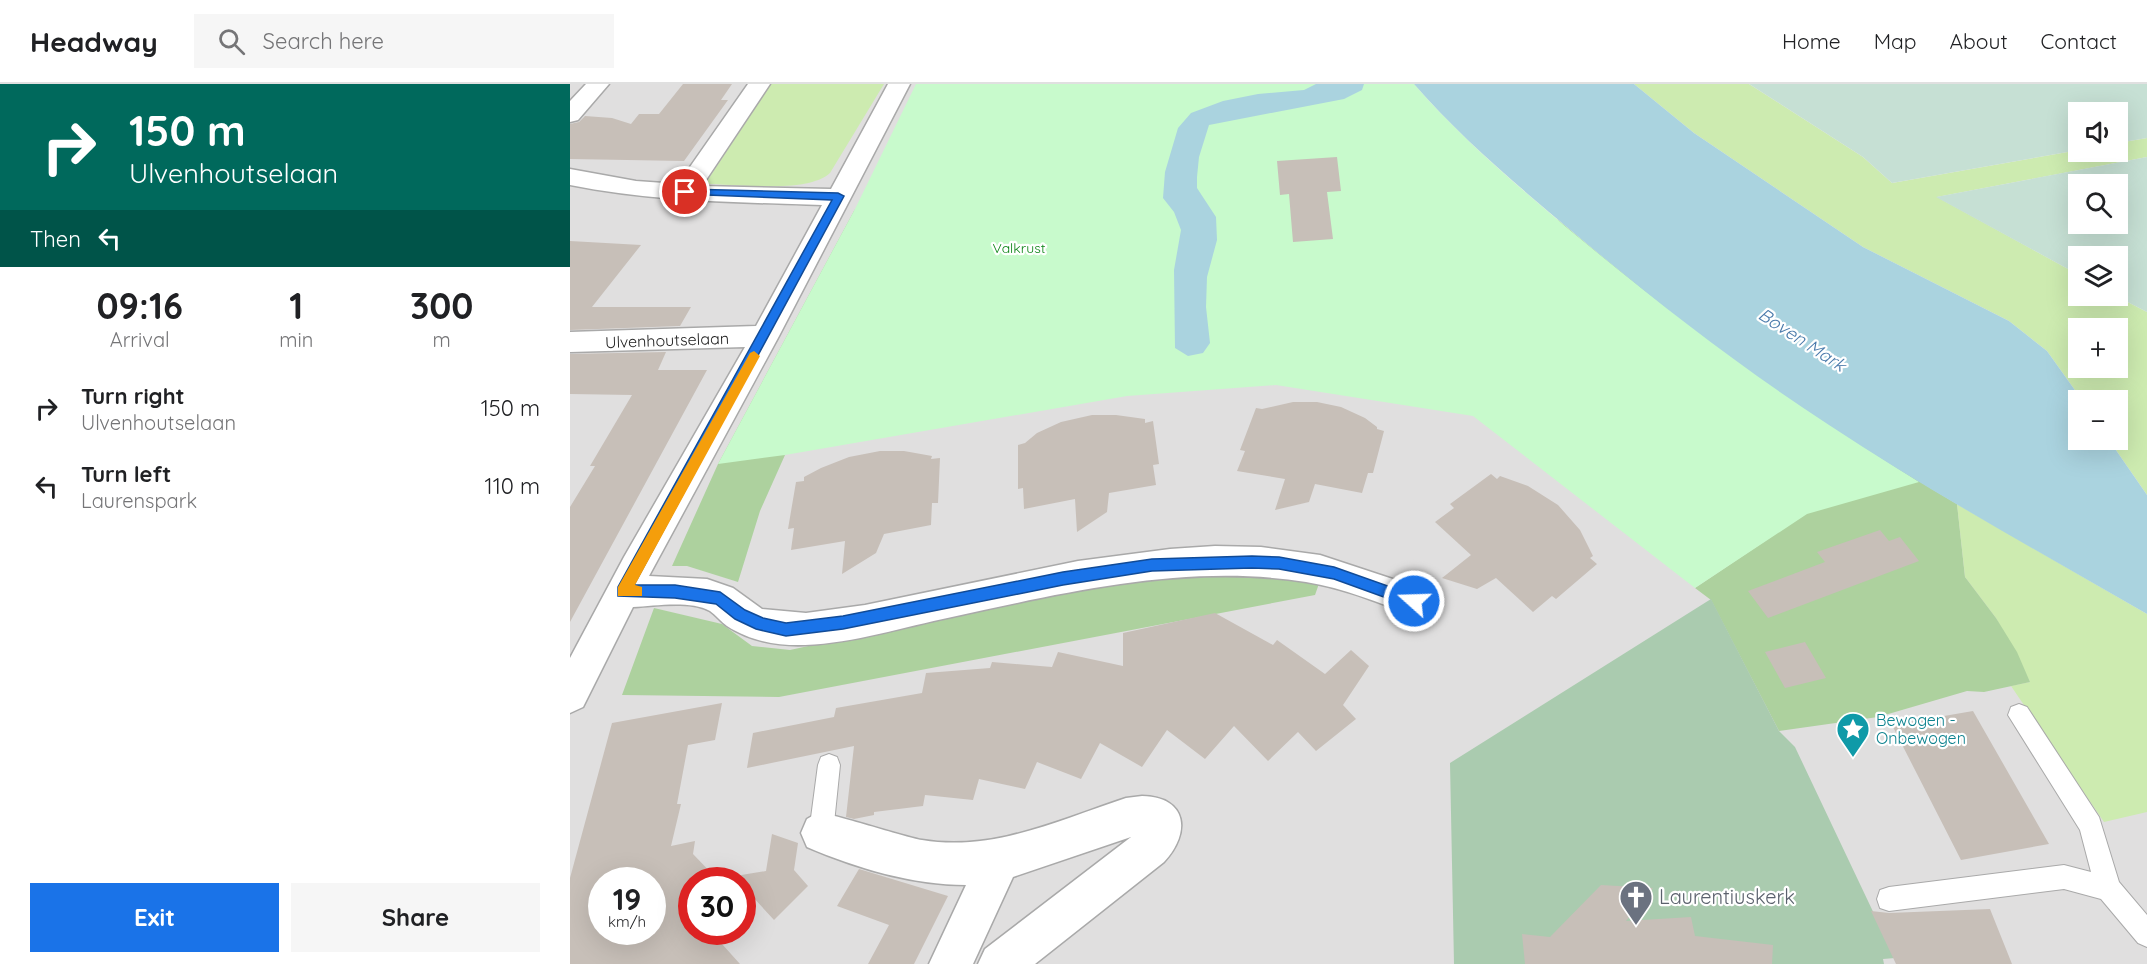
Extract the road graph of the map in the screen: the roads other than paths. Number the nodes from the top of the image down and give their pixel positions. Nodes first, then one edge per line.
1 (598, 84) edge
2 (759, 84) edge
3 (899, 84) edge
4 (570, 115) edge
5 (570, 177) edge
6 (685, 192) junction
7 (838, 196) junction
8 (765, 336) junction
9 (570, 342) edge
10 (624, 592) junction
11 (1414, 601) dead end
12 (570, 695) edge
13 (2019, 715) dead end
14 (829, 765) dead end
15 (821, 833) joint
16 (999, 861) junction
17 (2108, 889) junction
18 (1889, 899) dead end
19 (2147, 934) edge
20 (951, 964) edge
21 (1000, 964) edge

1 - 4 street
2 - 6 street
3 - 7 street
5 - 6 street
6 - 7 street
7 - 8 street
8 - 9 street, Ulvenhoutselaan
8 - 10 street
10 - 11 street
10 - 12 street
13 - 17 lane
14 - 15 lane
15 - 16 street
16 - 20 street
16 - 21 street
17 - 18 lane
17 - 19 lane

